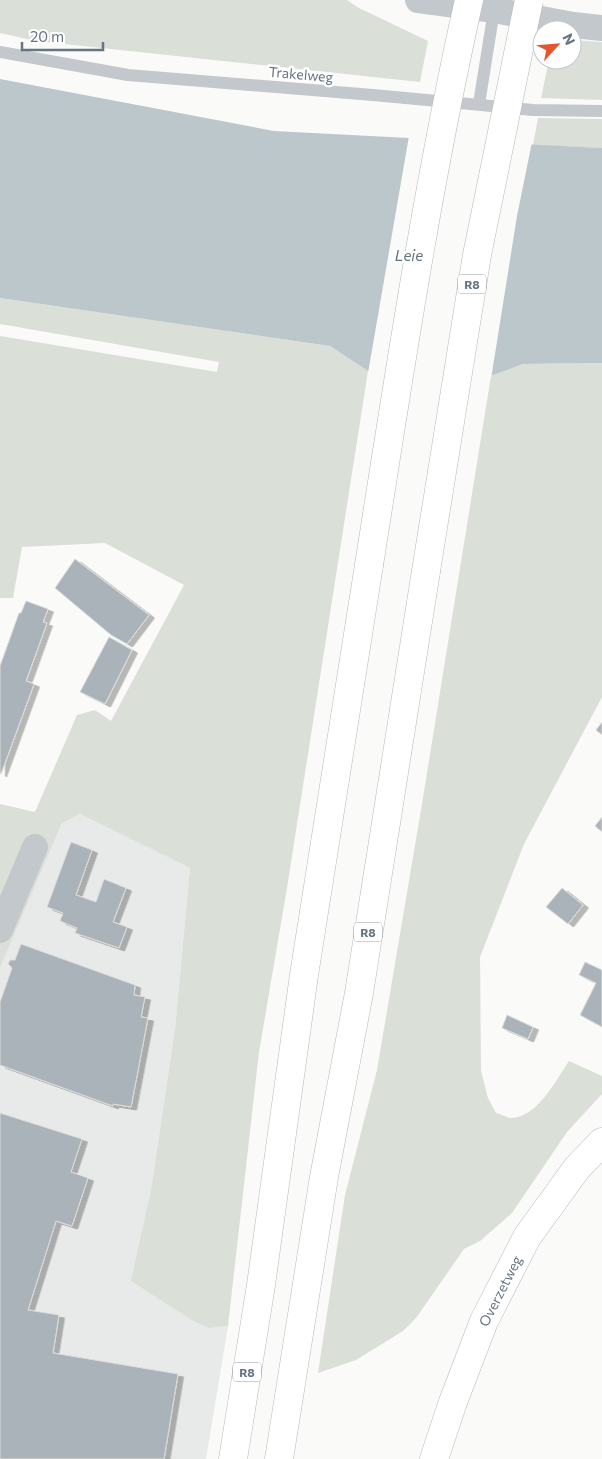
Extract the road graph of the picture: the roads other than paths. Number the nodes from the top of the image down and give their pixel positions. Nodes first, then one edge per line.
1 (418, 0) edge
2 (529, 0) edge
3 (482, 5) edge
4 (602, 28) edge
5 (0, 52) edge
6 (479, 104) junction
7 (602, 111) edge
8 (35, 847) dead end
9 (0, 930) edge
10 (602, 1142) edge
11 (233, 1459) edge
12 (278, 1459) edge
13 (434, 1459) edge

1 - 3 street
2 - 12 main road, R8, bridge
3 - 4 street
3 - 6 lane
3 - 11 main road, R8, bridge
5 - 6 lane, Trakelweg
6 - 7 lane, Trakelweg
8 - 9 street
10 - 13 main road, Overzetweg

